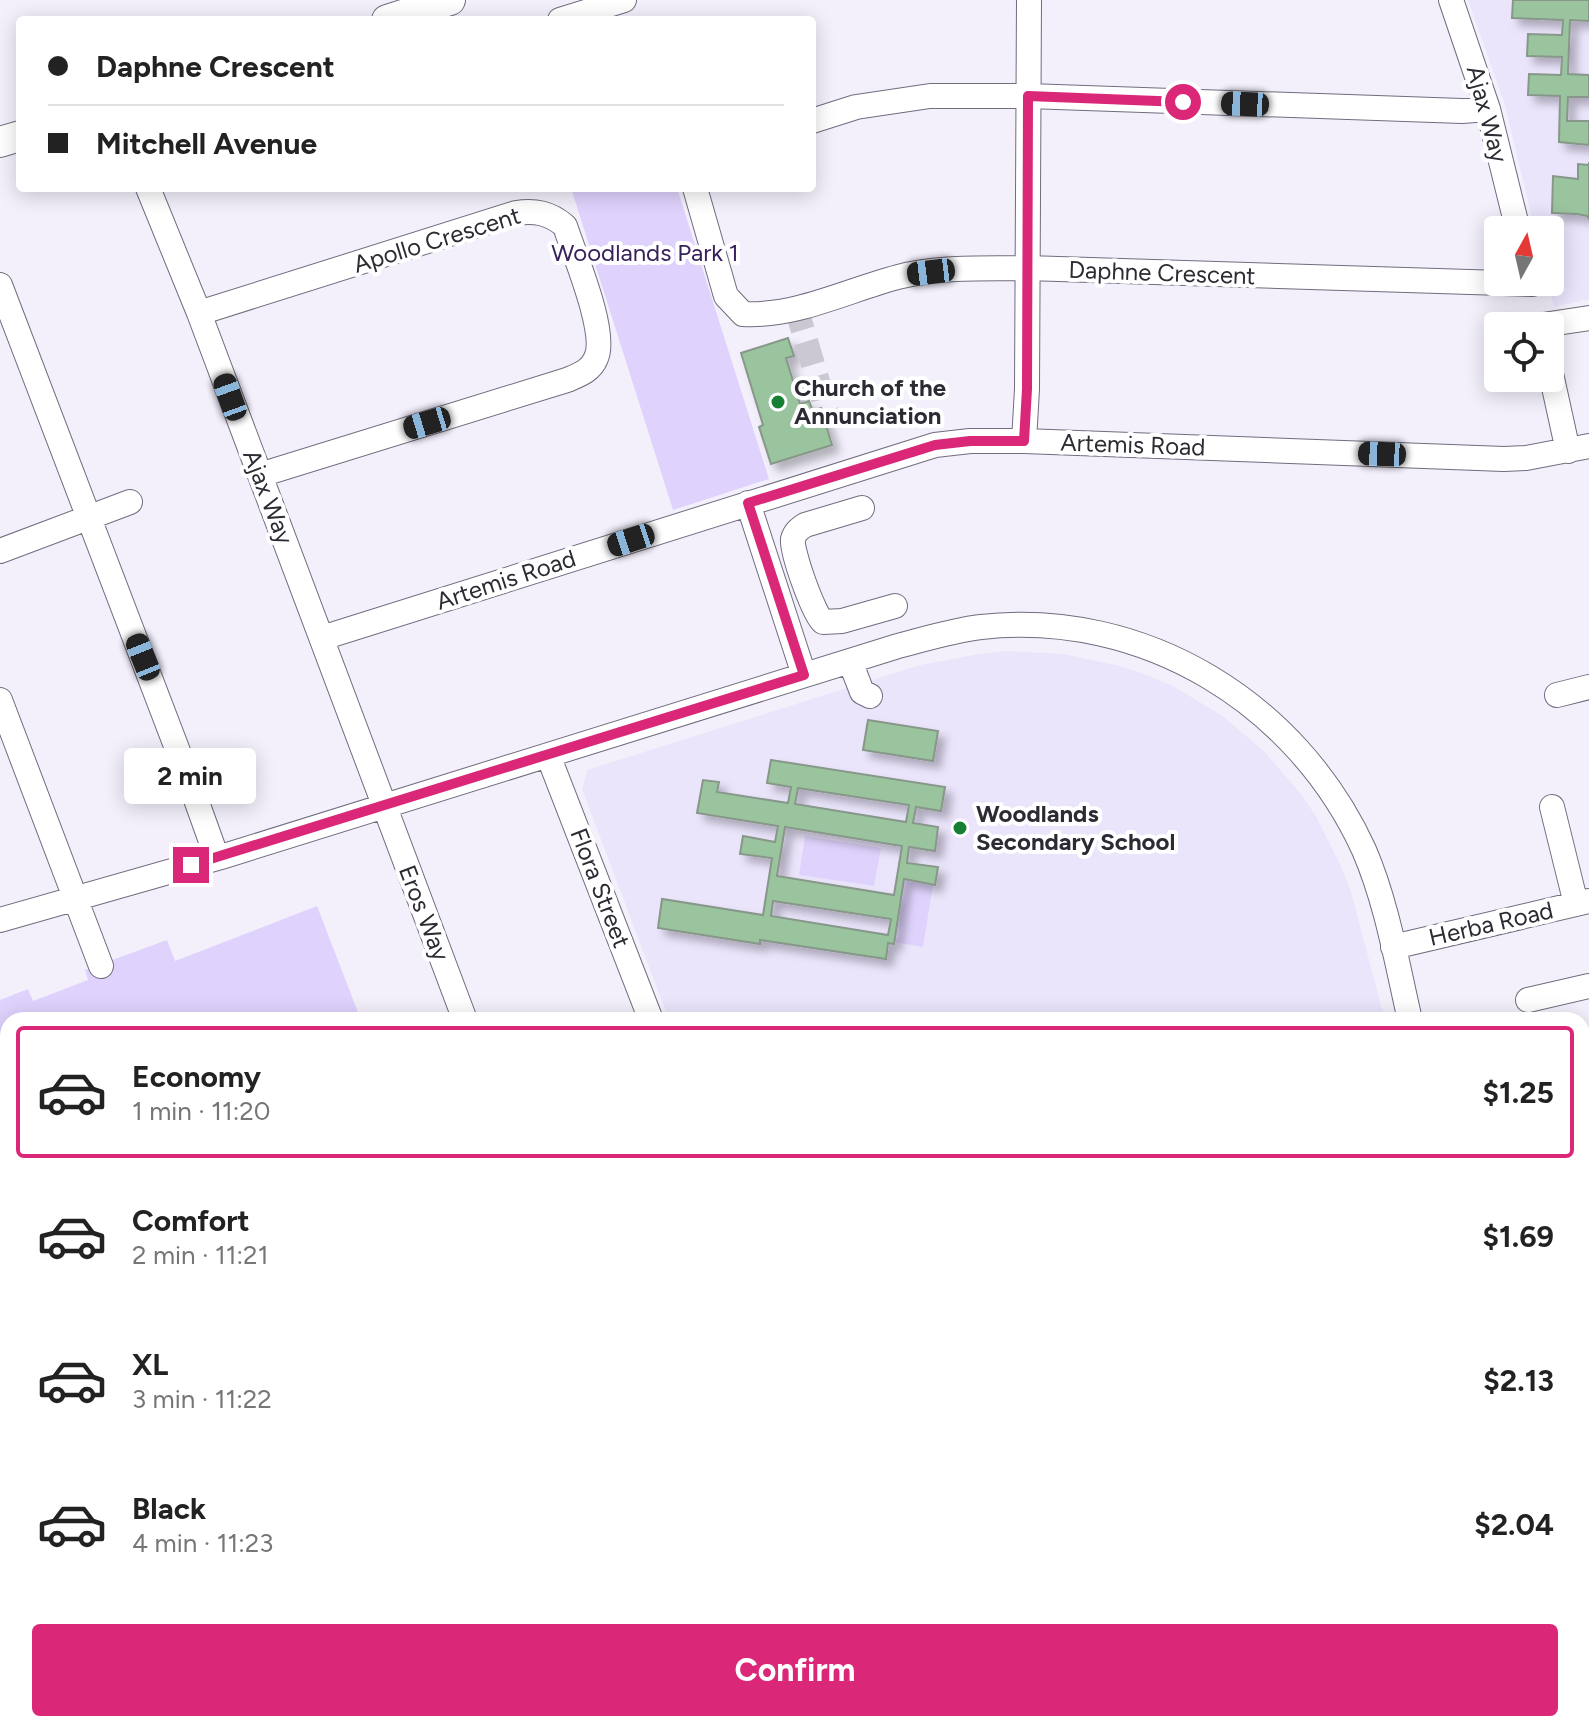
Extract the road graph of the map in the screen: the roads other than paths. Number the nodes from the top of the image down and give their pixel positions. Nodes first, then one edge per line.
1 (450, 0) edge
2 (624, 0) edge
3 (1029, 0) edge
4 (1451, 0) edge
5 (400, 16) edge
6 (573, 16) edge
7 (1028, 96) junction
8 (1488, 109) junction
9 (816, 120) edge
10 (150, 192) edge
11 (696, 192) edge
12 (1515, 216) edge
13 (1027, 268) junction
14 (1484, 282) edge
15 (0, 285) edge
16 (199, 313) junction
17 (1589, 318) edge
18 (1564, 322) edge
19 (1558, 392) edge
20 (1024, 441) junction
21 (1579, 448) edge
22 (260, 475) junction
23 (130, 502) dead end
24 (748, 503) junction
25 (862, 508) dead end
26 (89, 518) junction
27 (0, 551) edge
28 (803, 577) junction
29 (775, 586) junction
30 (895, 606) dead end
31 (322, 638) junction
32 (850, 661) junction
33 (804, 675) junction
34 (1589, 687) edge
35 (1557, 695) dead end
36 (864, 701) dead end
37 (0, 703) edge
38 (548, 755) junction
39 (384, 806) junction
40 (1552, 807) dead end
41 (217, 858) junction
42 (76, 898) junction
43 (1582, 902) edge
44 (0, 920) edge
45 (1393, 947) junction
46 (101, 966) dead end
47 (1589, 986) edge
48 (1528, 1000) dead end
49 (462, 1012) edge
50 (648, 1012) edge
51 (1408, 1012) edge

1 - 5 main road
2 - 6 street
3 - 7 street
4 - 8 street, Ajax Way
7 - 8 street
7 - 9 street
7 - 13 street
8 - 12 street, Ajax Way
10 - 16 street, Ajax Way
11 - 13 street, Daphne Crescent
13 - 14 street, Daphne Crescent
13 - 20 street
15 - 26 street
16 - 22 street, Ajax Way
16 - 22 street, Apollo Crescent
17 - 18 street
19 - 21 street
20 - 21 street, Artemis Road
20 - 24 street, Artemis Road
22 - 31 street, Ajax Way
23 - 26 street
24 - 29 street
24 - 31 street, Artemis Road
25 - 28 street
26 - 27 street
26 - 41 street
28 - 29 street
28 - 30 street
29 - 33 street
31 - 39 street, Ajax Way
32 - 33 street
32 - 36 street
32 - 45 street
33 - 38 street
34 - 35 street
37 - 42 street
38 - 39 street
38 - 50 street, Flora Street
39 - 41 street
39 - 49 street, Eros Way
40 - 43 street
41 - 42 street
42 - 44 street
42 - 46 street
43 - 45 street, Herba Road
45 - 51 street
47 - 48 street

